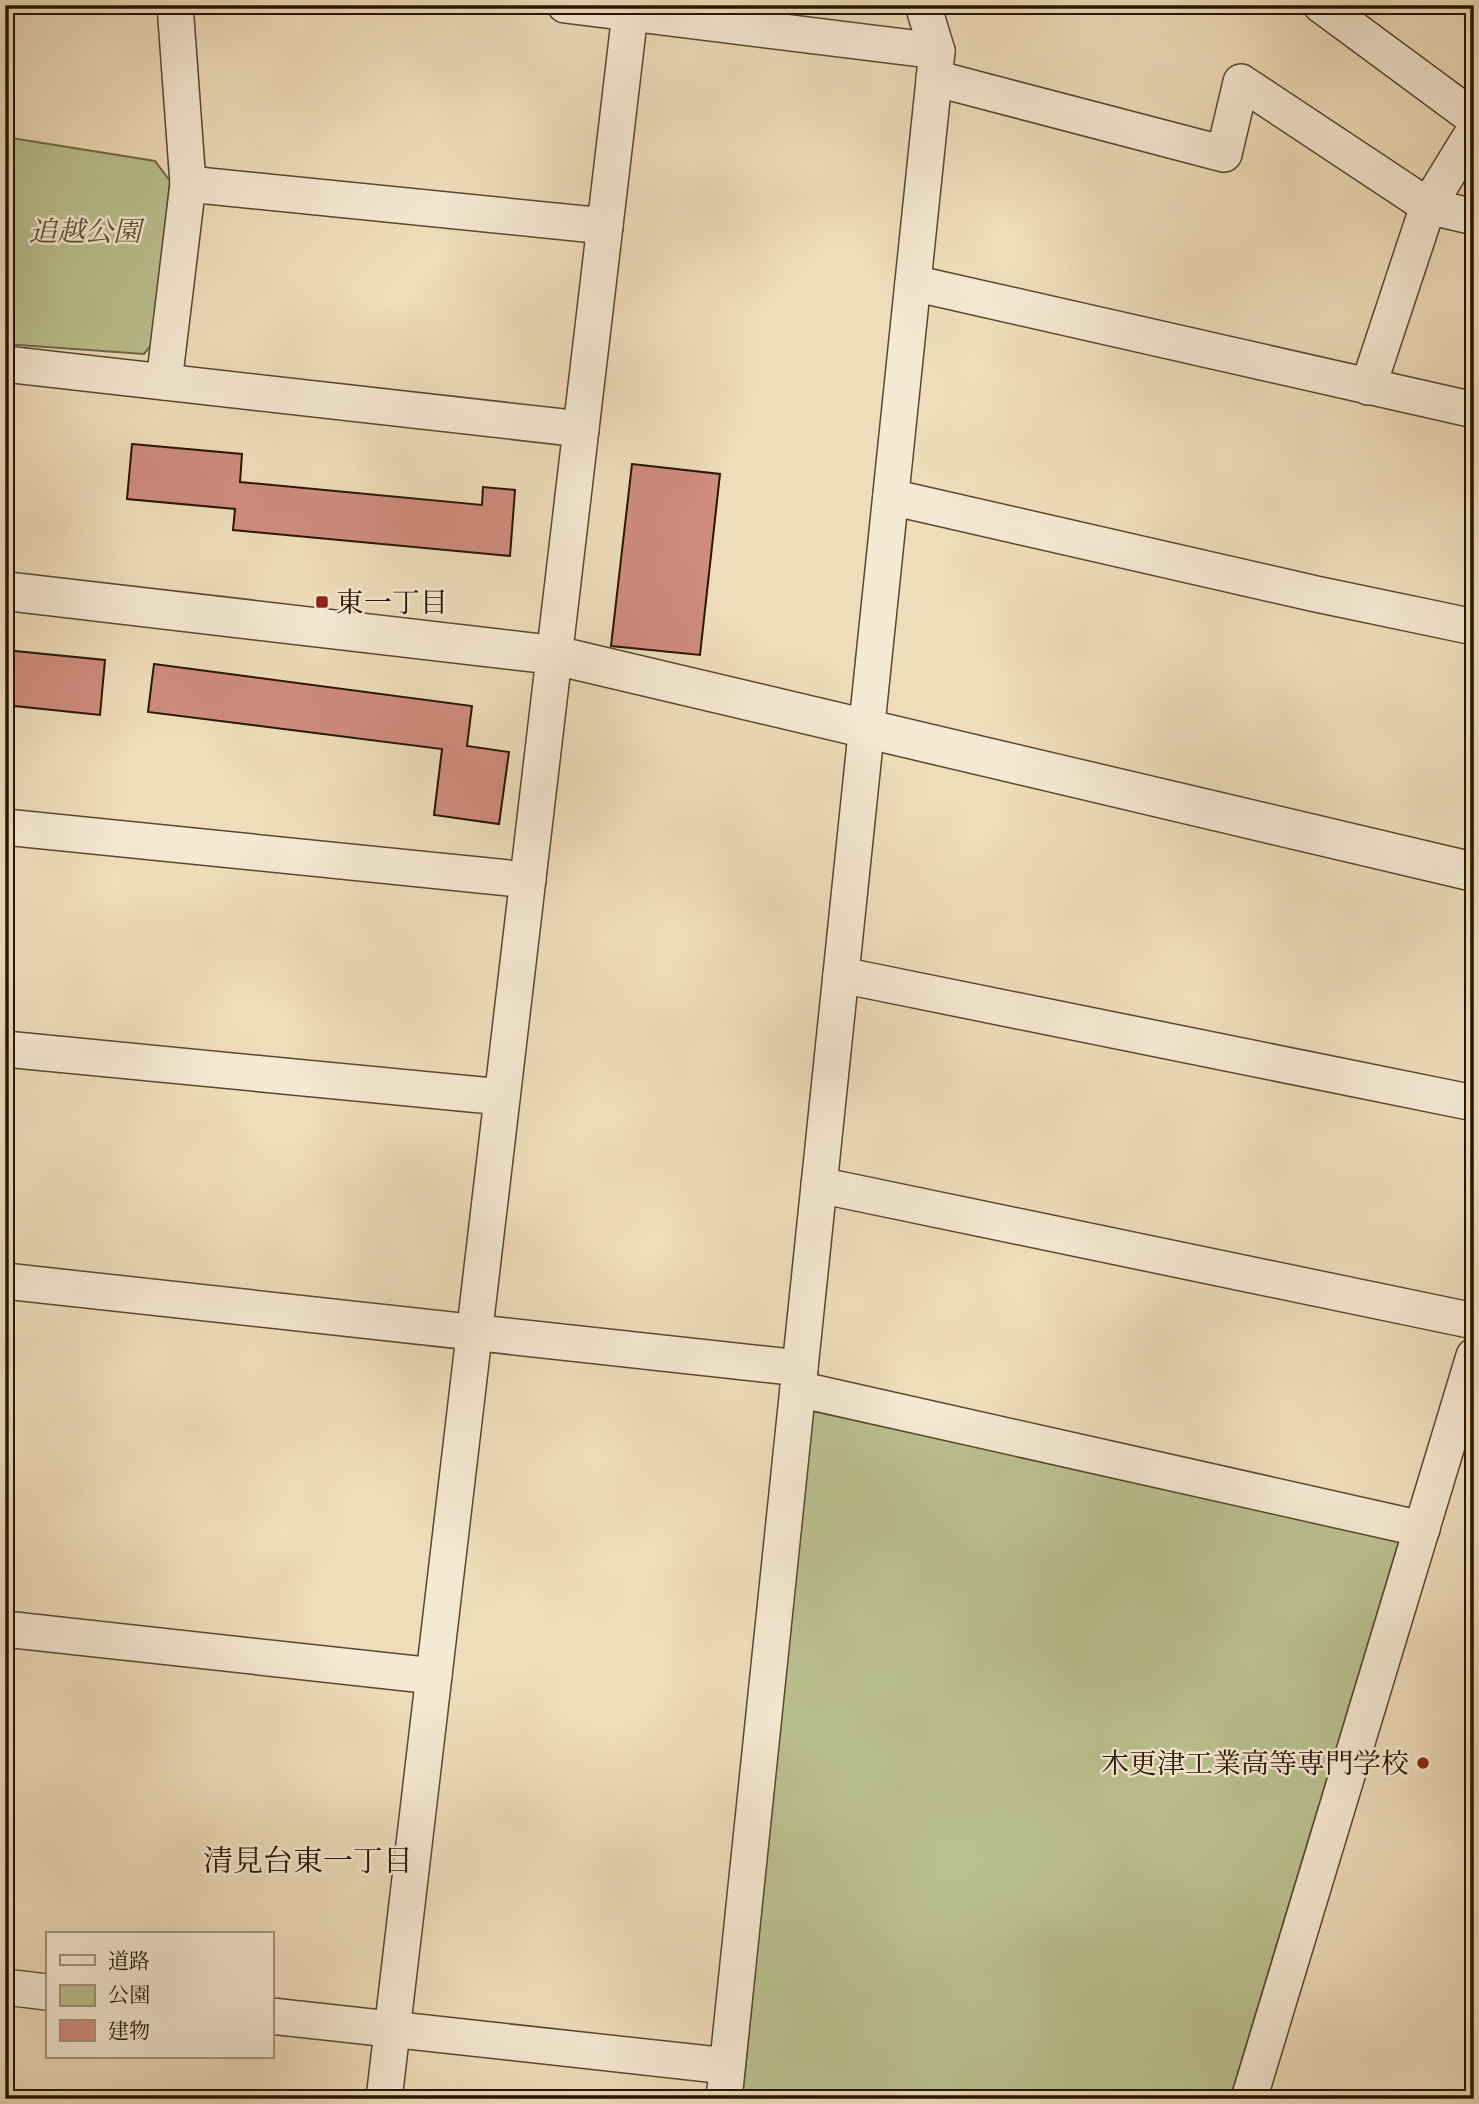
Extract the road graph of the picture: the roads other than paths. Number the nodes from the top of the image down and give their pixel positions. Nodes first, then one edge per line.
1 (175, 5) edge
2 (565, 5) edge
3 (923, 5) edge
4 (1321, 5) edge
5 (631, 9) edge
6 (936, 64) junction
7 (1474, 118) edge
8 (1474, 131) edge
9 (188, 184) junction
10 (1429, 206) junction
11 (1474, 217) edge
12 (605, 226) junction
13 (913, 283) junction
14 (5, 364) edge
15 (164, 382) junction
16 (1368, 387) junction
17 (1474, 410) edge
18 (581, 429) junction
19 (891, 497) junction
20 (5, 591) edge
21 (1474, 627) edge
22 (554, 655) junction
23 (867, 728) junction
24 (5, 827) edge
25 (1474, 872) edge
26 (528, 880) junction
27 (841, 975) junction
28 (5, 1049) edge
29 (502, 1097) junction
30 (1474, 1103) edge
31 (819, 1185) junction
32 (5, 1281) edge
33 (1474, 1321) edge
34 (474, 1332) junction
35 (1474, 1356) edge
36 (799, 1379) junction
37 (1422, 1529) junction
38 (5, 1629) edge
39 (434, 1676) junction
40 (5, 1987) edge
41 (46, 1992) edge
42 (273, 2016) edge
43 (393, 2029) junction
44 (725, 2082) edge
45 (384, 2099) edge
46 (1249, 2099) edge

1 - 9 street
2 - 5 street
3 - 6 street
4 - 7 street
5 - 6 street
5 - 12 street
6 - 10 street
6 - 13 street
8 - 10 street
9 - 12 street
9 - 15 street
10 - 11 street
10 - 16 street
12 - 18 street
13 - 16 street
13 - 19 street
14 - 15 street
15 - 18 street
16 - 17 street
18 - 22 street
19 - 21 street
19 - 23 street
20 - 22 street
22 - 23 street
22 - 26 street
23 - 25 street
23 - 27 street
24 - 26 street
26 - 29 street
27 - 30 street
27 - 31 street
28 - 29 street
29 - 34 street
31 - 33 street
31 - 36 street
32 - 34 street
34 - 36 street
34 - 39 street
35 - 37 street
36 - 37 street
36 - 44 street
37 - 46 street
38 - 39 street
39 - 43 street
40 - 41 street
42 - 43 street
43 - 44 street
43 - 45 street

